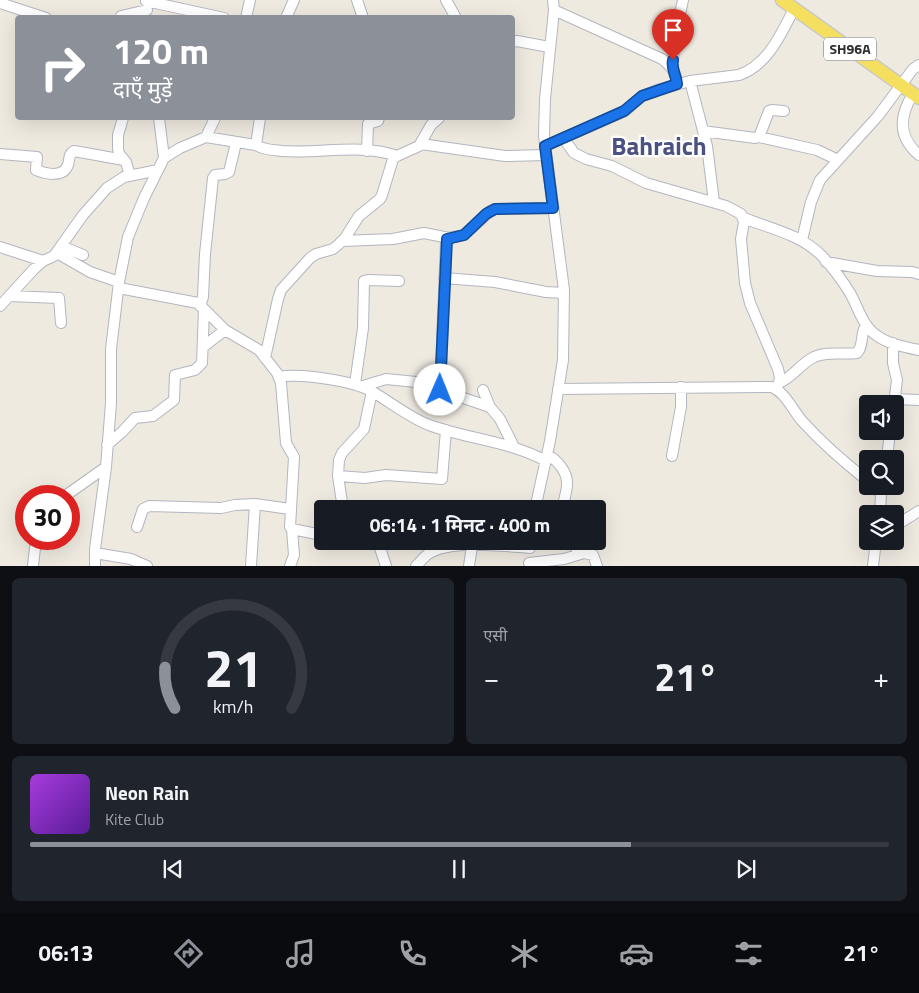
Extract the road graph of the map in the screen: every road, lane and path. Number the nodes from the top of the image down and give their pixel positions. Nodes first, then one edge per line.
1 (250, 0) edge
2 (294, 0) edge
3 (357, 0) edge
4 (446, 0) edge
5 (683, 0) edge
6 (782, 0) edge
7 (0, 3) edge
8 (13, 4) edge
9 (553, 5) edge
10 (147, 7) edge
11 (794, 9) junction
12 (39, 15) edge
13 (124, 15) edge
14 (203, 15) edge
15 (247, 15) edge
16 (287, 15) edge
17 (362, 15) edge
18 (454, 15) edge
19 (515, 41) edge
20 (549, 47) junction
21 (919, 65) edge
22 (672, 67) junction
23 (690, 80) junction
24 (677, 84) junction
25 (902, 86) junction
26 (916, 96) edge
27 (784, 111) dead end
28 (122, 120) edge
29 (159, 120) edge
30 (214, 120) edge
31 (260, 120) edge
32 (378, 120) edge
33 (437, 120) edge
34 (703, 131) junction
35 (759, 137) junction
36 (206, 138) junction
37 (236, 143) junction
38 (421, 144) junction
39 (566, 144) junction
40 (256, 145) junction
41 (367, 150) junction
42 (546, 151) junction
43 (0, 154) edge
44 (919, 155) edge
45 (397, 156) junction
46 (164, 158) junction
47 (124, 160) junction
48 (838, 160) junction
49 (158, 170) junction
50 (130, 176) junction
51 (714, 202) junction
52 (553, 208) junction
53 (744, 218) junction
54 (448, 238) junction
55 (802, 240) junction
56 (342, 241) junction
57 (0, 247) edge
58 (59, 249) junction
59 (83, 255) dead end
60 (43, 261) junction
61 (826, 262) junction
62 (919, 274) edge
63 (444, 278) junction
64 (399, 281) dead end
65 (119, 285) junction
66 (564, 294) junction
67 (9, 296) junction
68 (0, 306) edge
69 (202, 307) junction
70 (61, 323) dead end
71 (866, 325) junction
72 (225, 330) junction
73 (893, 344) junction
74 (203, 346) junction
75 (919, 350) edge
76 (265, 358) junction
77 (279, 377) junction
78 (777, 382) junction
79 (363, 387) junction
80 (440, 387) junction
81 (681, 387) junction
82 (558, 389) junction
83 (483, 390) dead end
84 (895, 395) edge
85 (919, 400) edge
86 (904, 401) edge
87 (490, 406) junction
88 (446, 430) junction
89 (108, 444) junction
90 (514, 447) junction
91 (672, 456) dead end
92 (546, 458) junction
93 (106, 468) junction
94 (859, 473) edge
95 (338, 476) junction
96 (80, 486) edge
97 (342, 500) edge
98 (537, 500) edge
99 (565, 500) edge
100 (255, 504) junction
101 (290, 509) junction
102 (919, 511) edge
103 (904, 520) edge
104 (137, 527) dead end
105 (292, 530) junction
106 (314, 534) edge
107 (35, 550) edge
108 (381, 550) edge
109 (441, 550) edge
110 (471, 550) edge
111 (530, 550) edge
112 (577, 550) edge
113 (875, 550) edge
114 (95, 553) junction
115 (578, 554) junction
116 (529, 564) edge
117 (599, 564) edge
118 (33, 566) edge
119 (95, 566) edge
120 (147, 566) edge
121 (251, 566) edge
122 (290, 566) edge
123 (386, 566) edge
124 (416, 566) edge
125 (469, 566) edge
126 (872, 566) edge

1 - 15 street
2 - 16 street
3 - 17 street
4 - 18 street
5 - 22 street
6 - 11 main road, SH96A
7 - 8 street
8 - 12 street
9 - 20 street
9 - 22 street
10 - 13 street
10 - 14 street
11 - 23 street
11 - 25 main road, SH96A
19 - 20 street
20 - 42 street
21 - 25 street
22 - 24 street
23 - 24 street
23 - 34 street
24 - 39 street
25 - 26 main road, SH96A
25 - 48 street
26 - 44 street
27 - 35 street
28 - 47 street
29 - 46 street
30 - 36 street
31 - 40 street
32 - 41 street
33 - 38 street
34 - 35 street
34 - 51 street
35 - 48 street
36 - 37 street
36 - 46 street
37 - 40 street
37 - 69 street
38 - 42 street
38 - 45 street
39 - 42 street
39 - 51 street
40 - 41 street
41 - 45 street
42 - 52 street
43 - 47 street
45 - 56 street
46 - 49 street
47 - 50 street
48 - 55 street
49 - 50 street
49 - 65 street
50 - 58 street
51 - 53 street
52 - 54 street
52 - 66 street
53 - 55 street
53 - 78 street
54 - 56 street
54 - 63 street
55 - 61 street
56 - 76 street
57 - 60 street
58 - 59 street
58 - 60 street
58 - 65 street
60 - 67 street
61 - 62 street
61 - 71 street
63 - 66 street
63 - 80 street
64 - 79 street
65 - 69 street
65 - 89 street
66 - 82 street
67 - 68 street
67 - 70 street
69 - 72 street
69 - 74 street
71 - 73 street
71 - 78 street
72 - 74 street
72 - 76 street
73 - 75 street
73 - 84 street
74 - 89 street
76 - 77 street
77 - 79 street
77 - 101 street
78 - 81 street
78 - 94 street
79 - 80 street
79 - 88 street
79 - 95 street
80 - 87 street
81 - 82 street
81 - 91 street
82 - 92 street
83 - 87 street
85 - 86 street
87 - 90 street
88 - 90 street
88 - 95 street
89 - 93 street
90 - 92 street
92 - 98 street
92 - 99 street
93 - 96 street
93 - 114 street
95 - 97 street
100 - 101 street
100 - 104 street
100 - 121 street
101 - 105 street
102 - 103 street
105 - 106 street
105 - 122 street
107 - 118 street
108 - 123 street
109 - 124 street
110 - 125 street
111 - 116 street
112 - 115 street
113 - 126 street
114 - 119 street
114 - 120 street
115 - 116 street
115 - 117 street

